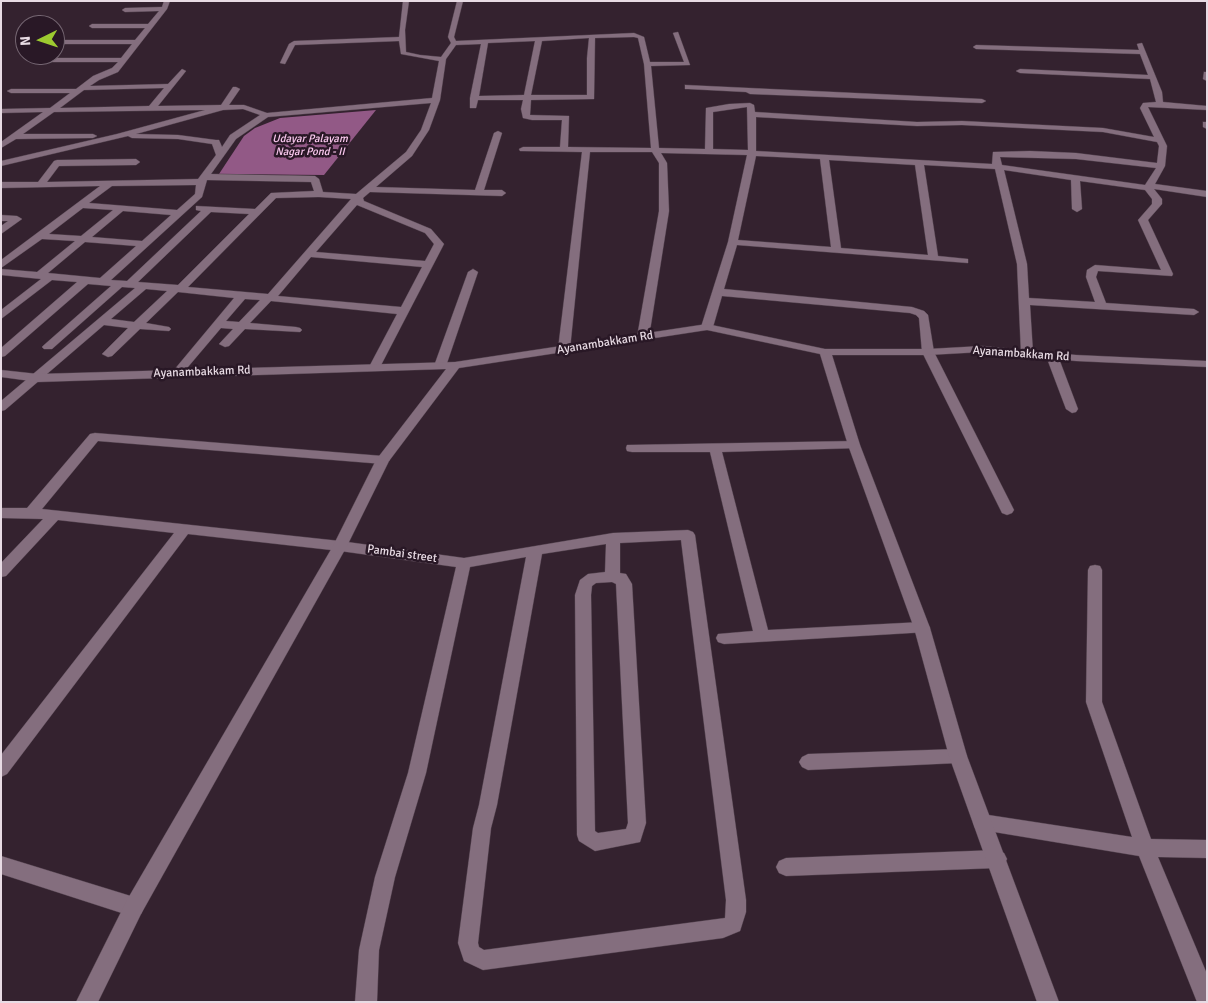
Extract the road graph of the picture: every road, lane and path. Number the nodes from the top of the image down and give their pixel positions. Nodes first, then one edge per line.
1 (167, 1) edge
2 (406, 1) edge
3 (460, 1) edge
4 (164, 9) junction
5 (125, 10) dead end
6 (92, 26) dead end
7 (149, 26) junction
8 (676, 33) dead end
9 (592, 36) junction
10 (539, 38) junction
11 (402, 39) junction
12 (486, 40) junction
13 (65, 42) edge
14 (138, 42) junction
15 (454, 42) junction
16 (1039, 43) dead end
17 (1140, 44) dead end
18 (976, 47) dead end
19 (1044, 49) junction
20 (1091, 50) junction
21 (1142, 52) junction
22 (1048, 57) dead end
23 (1094, 58) dead end
24 (443, 59) junction
25 (65, 60) edge
26 (123, 60) junction
27 (283, 63) dead end
28 (647, 64) junction
29 (1052, 64) dead end
30 (1098, 66) dead end
31 (1020, 70) dead end
32 (182, 71) dead end
33 (1056, 72) junction
34 (1102, 74) junction
35 (1207, 74) edge
36 (1152, 77) junction
37 (1207, 79) edge
38 (170, 86) junction
39 (688, 87) dead end
40 (750, 88) junction
41 (236, 89) dead end
42 (80, 90) junction
43 (11, 91) dead end
44 (528, 97) junction
45 (474, 98) junction
46 (436, 100) junction
47 (982, 101) dead end
48 (1160, 104) junction
49 (750, 105) junction
50 (224, 107) junction
51 (473, 107) dead end
52 (152, 108) junction
53 (1207, 108) edge
54 (1, 110) edge
55 (52, 110) junction
56 (752, 114) junction
57 (266, 115) junction
58 (498, 133) dead end
59 (1, 135) edge
60 (15, 136) junction
61 (119, 136) junction
62 (1160, 140) junction
63 (1, 146) edge
64 (523, 149) dead end
65 (564, 149) junction
66 (586, 150) junction
67 (655, 150) junction
68 (709, 152) junction
69 (752, 153) junction
70 (220, 156) junction
71 (824, 156) junction
72 (136, 162) dead end
73 (919, 162) junction
74 (1, 164) edge
75 (1161, 166) junction
76 (999, 168) junction
77 (1075, 178) junction
78 (203, 180) junction
79 (110, 183) junction
80 (41, 184) junction
81 (1, 185) edge
82 (1149, 187) junction
83 (366, 189) junction
84 (479, 192) junction
85 (502, 193) dead end
86 (319, 194) junction
87 (1207, 194) edge
88 (358, 197) junction
89 (81, 205) junction
90 (121, 208) junction
91 (208, 209) junction
92 (1077, 209) dead end
93 (182, 210) junction
94 (257, 212) junction
95 (1, 218) edge
96 (3, 229) edge
97 (41, 236) junction
98 (85, 239) junction
99 (733, 242) junction
100 (145, 244) junction
101 (836, 250) junction
102 (308, 254) junction
103 (934, 259) junction
104 (964, 262) dead end
105 (428, 264) junction
106 (1, 266) edge
107 (1, 272) edge
108 (473, 272) dead end
109 (45, 276) junction
110 (86, 280) junction
111 (103, 281) junction
112 (125, 283) junction
113 (145, 285) junction
114 (178, 288) junction
115 (718, 292) junction
116 (243, 294) junction
117 (270, 297) junction
118 (1024, 301) junction
119 (1102, 306) junction
120 (404, 310) junction
121 (1194, 312) dead end
122 (1, 316) edge
123 (104, 322) junction
124 (217, 324) junction
125 (241, 325) junction
126 (137, 326) junction
127 (707, 327) junction
128 (165, 329) dead end
129 (296, 330) dead end
130 (643, 337) junction
131 (226, 344) dead end
132 (48, 347) dead end
133 (564, 349) junction
134 (824, 352) junction
135 (928, 352) junction
136 (1027, 353) junction
137 (1, 354) edge
138 (108, 354) dead end
139 (1052, 356) junction
140 (1207, 364) edge
141 (448, 366) junction
142 (376, 367) junction
143 (178, 372) junction
144 (1, 373) edge
145 (38, 378) junction
146 (1, 407) edge
147 (1072, 409) dead end
148 (854, 445) junction
149 (632, 448) dead end
150 (715, 448) junction
151 (383, 460) junction
152 (1007, 510) dead end
153 (1, 512) edge
154 (31, 513) junction
155 (55, 515) junction
156 (184, 529) junction
157 (612, 538) junction
158 (340, 546) junction
159 (534, 550) junction
160 (464, 562) junction
161 (1095, 570) dead end
162 (1, 572) edge
163 (612, 578) junction
164 (922, 628) junction
165 (762, 636) junction
166 (724, 638) dead end
167 (958, 756) junction
168 (808, 762) dead end
169 (1, 769) edge
170 (982, 822) junction
171 (1144, 848) junction
172 (1207, 849) edge
173 (997, 859) junction
174 (1, 865) edge
175 (786, 868) dead end
176 (134, 907) junction
177 (1207, 1000) edge
178 (87, 1002) edge
179 (366, 1002) edge
180 (1048, 1002) edge

1 - 4 street
2 - 11 street
3 - 15 street
4 - 5 street
4 - 7 street
6 - 7 street
7 - 14 street
8 - 28 street
9 - 10 street
9 - 28 street
9 - 44 street
10 - 12 street
10 - 44 street
11 - 24 street
11 - 27 street
12 - 15 street
12 - 45 street
13 - 14 street
14 - 26 street
15 - 24 street
16 - 19 street
17 - 21 street
18 - 19 street
19 - 20 street
19 - 22 street
20 - 21 street
20 - 23 street
21 - 36 street
24 - 46 street
25 - 26 street
26 - 42 street
28 - 67 street
29 - 33 street
30 - 34 street
31 - 33 street
32 - 38 street
33 - 34 street
34 - 36 street
35 - 37 street
36 - 48 street
38 - 42 street
38 - 52 street
39 - 40 street
40 - 47 street
40 - 49 street
41 - 50 street
42 - 43 street
42 - 55 street
44 - 45 street
44 - 65 street
45 - 51 street
46 - 57 street
46 - 83 street
48 - 53 street
48 - 62 street
49 - 56 street
49 - 68 street
50 - 52 street
50 - 57 street
50 - 61 street
52 - 55 street
54 - 55 street
55 - 60 street
56 - 62 street
56 - 69 street
57 - 70 street
58 - 84 street
59 - 60 street
60 - 61 street
60 - 63 street
61 - 70 street
61 - 74 street
62 - 75 street
64 - 65 street
65 - 66 street
66 - 67 street
66 - 133 street
67 - 68 street
67 - 130 street
68 - 69 street
69 - 71 street
69 - 99 street
70 - 78 street
71 - 73 street
71 - 101 street
72 - 80 street
73 - 76 street
73 - 103 street
75 - 76 street
75 - 82 street
76 - 77 street
76 - 118 street
77 - 82 street
77 - 92 street
78 - 79 street
78 - 86 street
78 - 93 street
79 - 80 street
79 - 89 street
80 - 81 street
82 - 87 street
82 - 119 street
83 - 84 street
83 - 88 street
84 - 85 street
86 - 88 street
86 - 94 street
88 - 102 street
88 - 105 street
89 - 90 street
89 - 97 street
90 - 93 street
90 - 98 street
91 - 93 street
91 - 94 street
91 - 112 street
93 - 100 street
94 - 114 street
95 - 96 street
97 - 98 street
97 - 106 street
98 - 100 street
98 - 109 street
99 - 101 street
99 - 115 street
100 - 111 street
101 - 103 street
102 - 105 street
102 - 117 street
103 - 104 street
105 - 120 street
107 - 109 street
108 - 141 street
109 - 110 street
109 - 122 street
110 - 111 street
110 - 137 street
111 - 112 street
112 - 113 street
112 - 132 street
113 - 114 street
113 - 123 street
114 - 116 street
114 - 126 street
115 - 127 street
115 - 135 street
116 - 117 street
116 - 124 street
117 - 120 street
117 - 125 street
118 - 119 street
118 - 136 street
119 - 121 street
120 - 142 street
123 - 126 street
123 - 145 street
124 - 125 street
124 - 143 street
125 - 129 street
125 - 131 street
126 - 128 street
126 - 138 street
127 - 130 street, Ayanambakkam Rd
127 - 134 street, Ayanambakkam Rd
130 - 133 street, Ayanambakkam Rd
133 - 141 street, Ayanambakkam Rd
134 - 135 street, Ayanambakkam Rd
134 - 148 street
135 - 136 street, Ayanambakkam Rd
135 - 152 street
136 - 139 street, Ayanambakkam Rd
139 - 140 street, Ayanambakkam Rd
139 - 147 street
141 - 142 street, Ayanambakkam Rd
141 - 151 street
142 - 143 street, Ayanambakkam Rd
143 - 145 street, Ayanambakkam Rd
144 - 145 street, Ayanambakkam Rd
145 - 146 street
148 - 150 street
148 - 164 street
149 - 150 street
150 - 165 street
151 - 154 street
151 - 158 street
153 - 154 street, Pambai street
154 - 155 street, Pambai street
155 - 156 street, Pambai street
155 - 162 street
156 - 158 street, Pambai street
156 - 169 street
157 - 159 street, Pambai street
157 - 159 street, Pambai street
157 - 163 street
158 - 160 street, Pambai street
158 - 176 street
159 - 160 street, Pambai street
160 - 179 street
161 - 171 street
163 - 163 street
164 - 165 street
164 - 167 street
165 - 166 street
167 - 168 street
167 - 170 street
170 - 171 street
170 - 173 street
171 - 172 street
171 - 177 street
173 - 175 street
173 - 180 street
174 - 176 street
176 - 178 street

